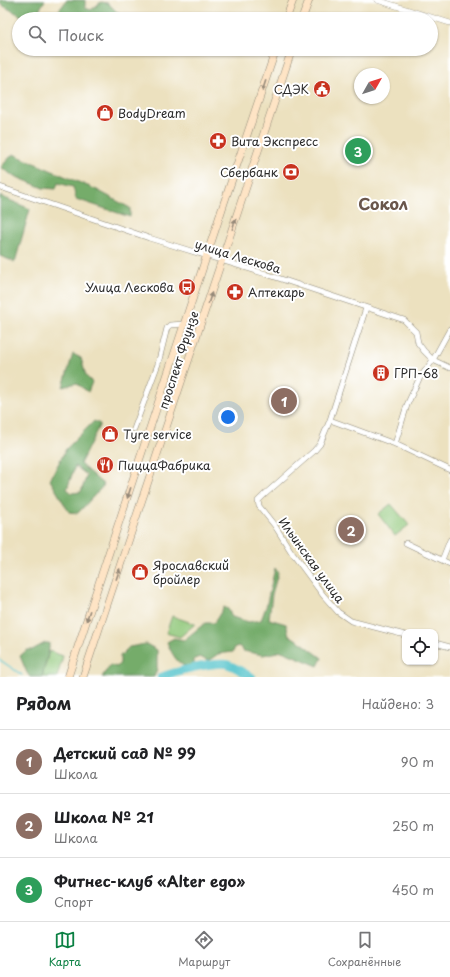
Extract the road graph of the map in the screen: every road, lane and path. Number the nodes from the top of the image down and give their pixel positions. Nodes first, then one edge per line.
1 (293, 0) edge
2 (309, 0) edge
3 (377, 0) edge
4 (289, 12) edge
5 (305, 12) edge
6 (415, 12) edge
7 (438, 19) edge
8 (450, 23) edge
9 (274, 56) edge
10 (290, 56) edge
11 (0, 187) edge
12 (207, 257) junction
13 (222, 261) junction
14 (366, 308) junction
15 (185, 324) junction
16 (450, 330) edge
17 (433, 360) junction
18 (450, 368) edge
19 (330, 420) junction
20 (134, 429) dead end
21 (395, 444) junction
22 (450, 470) edge
23 (450, 540) edge
24 (406, 543) dead end
25 (442, 560) junction
26 (450, 564) edge
27 (402, 634) edge
28 (438, 644) edge
29 (450, 647) edge
30 (68, 677) edge
31 (83, 677) edge

1 - 4 main road
2 - 5 main road
3 - 6 street
7 - 8 street
9 -> 12 main road, проспект Фрунзе
13 -> 10 main road, проспект Фрунзе
11 - 12 street, улица Лескова
12 - 13 street, улица Лескова
12 - 15 main road, проспект Фрунзе
13 - 14 street, улица Лескова
31 -> 13 main road, проспект Фрунзе
14 - 17 street, улица Лескова
14 - 19 street
15 - 20 street
15 -> 30 main road, проспект Фрунзе
16 - 17 street
17 - 18 street, улица Лескова
17 - 21 street
19 - 21 street
19 - 27 street, Ильинская улица
21 - 22 street
23 - 25 street
24 - 25 street
25 - 26 street
28 - 29 street

